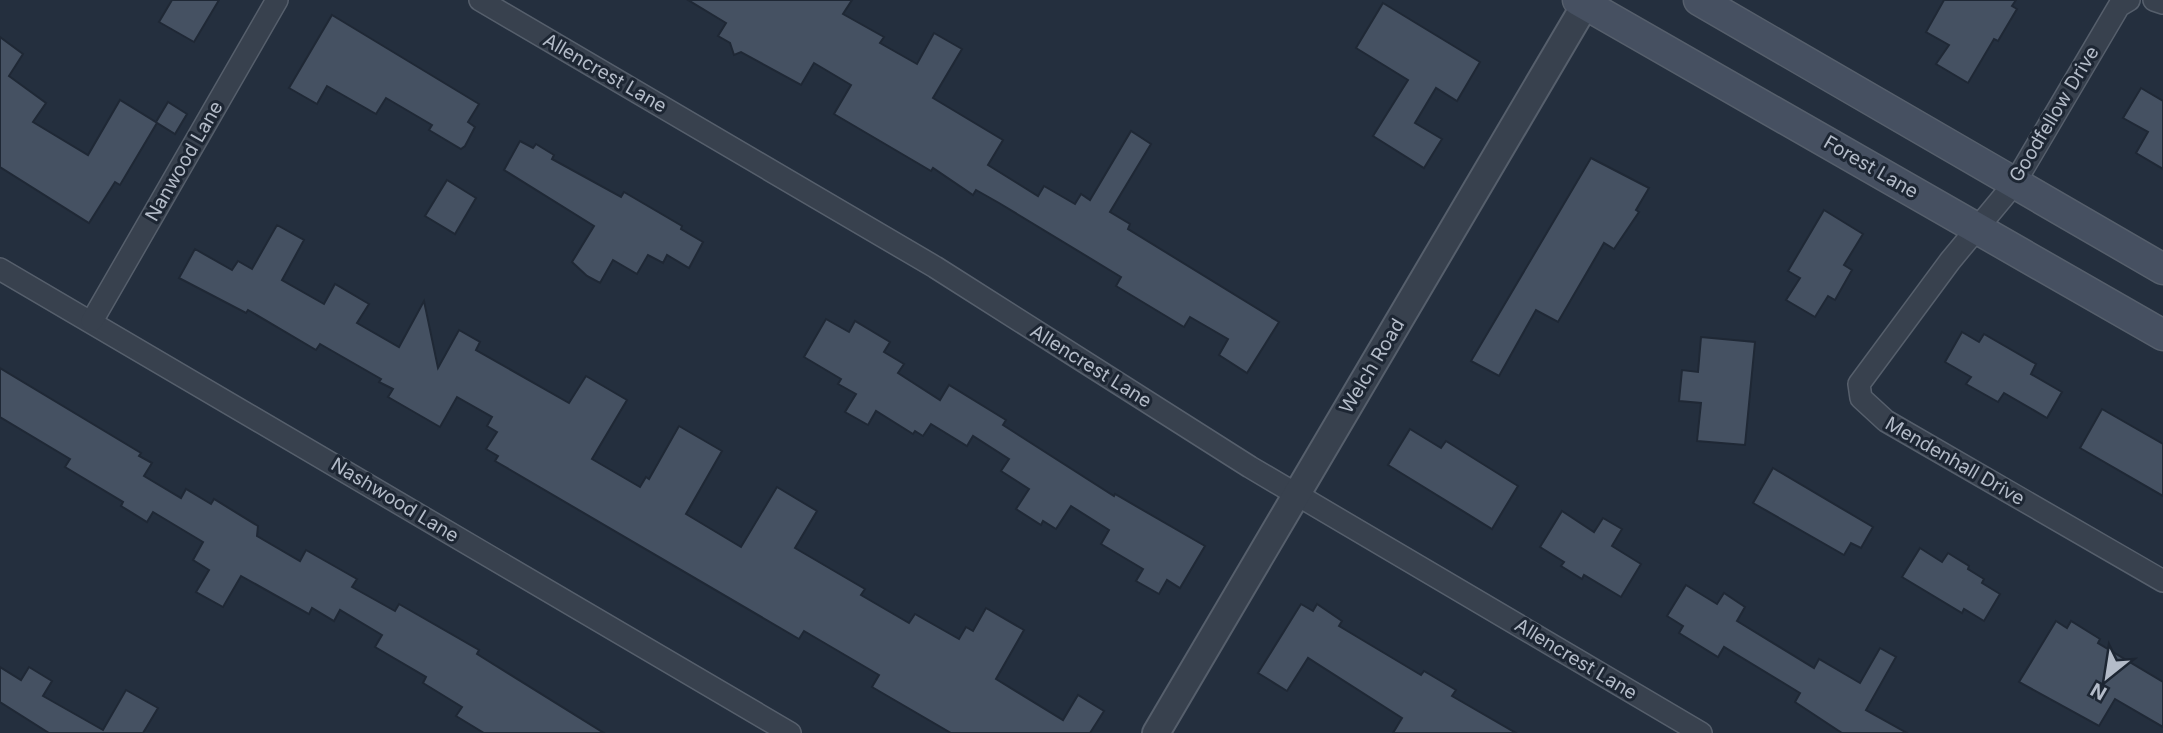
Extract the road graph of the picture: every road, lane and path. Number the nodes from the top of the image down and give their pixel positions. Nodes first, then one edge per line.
1 (277, 0) edge
2 (480, 0) edge
3 (1699, 0) edge
4 (2129, 0) edge
5 (2154, 0) edge
6 (1584, 1) edge
7 (2163, 3) edge
8 (2014, 184) junction
9 (1976, 228) junction
10 (0, 269) edge
11 (2163, 269) edge
12 (92, 321) junction
13 (2163, 335) edge
14 (1296, 494) junction
15 (2163, 581) edge
16 (790, 733) edge
17 (1156, 733) edge
18 (1701, 733) edge

1 - 12 street, Nanwood Lane
2 - 14 street, Allencrest Lane
3 - 8 main road
4 - 8 street, Goodfellow Drive
5 - 7 street
6 - 9 main road, Forest Lane
6 - 14 street, Welch Road
8 - 9 street, Goodfellow Drive
8 - 11 main road
9 - 13 main road, Forest Lane
9 - 15 street, Mendenhall Drive
10 - 12 street, Nashwood Lane
12 - 16 street, Nashwood Lane
14 - 17 street, Welch Road
14 - 18 street, Allencrest Lane

